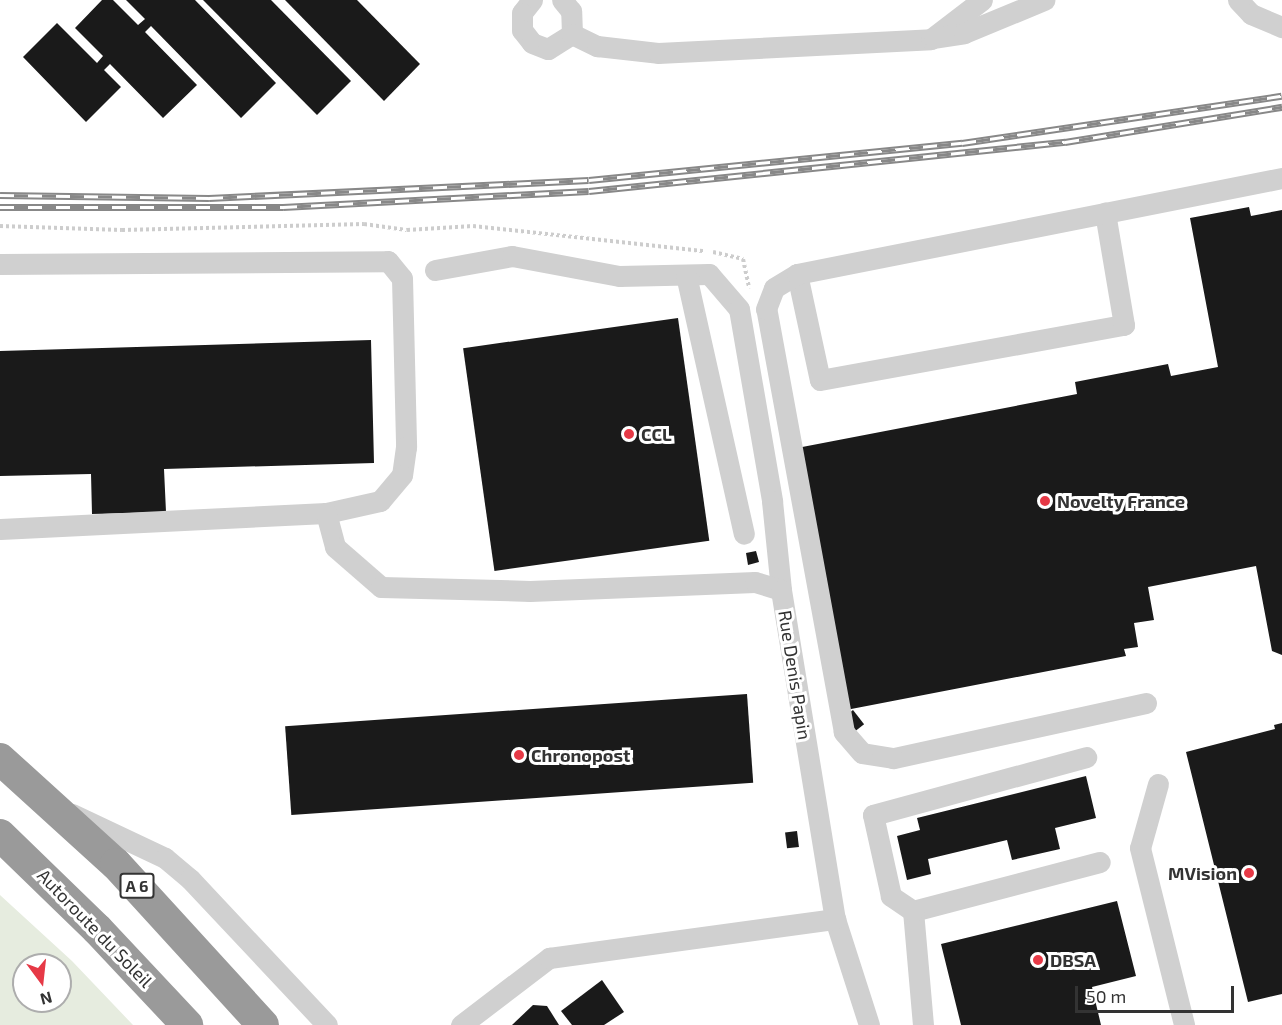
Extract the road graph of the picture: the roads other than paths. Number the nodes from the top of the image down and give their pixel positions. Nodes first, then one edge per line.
1 (532, 0) edge
2 (563, 0) edge
3 (982, 0) edge
4 (1044, 0) edge
5 (1238, 0) edge
6 (1282, 27) edge
7 (572, 34) junction
8 (931, 39) junction
9 (1282, 178) edge
10 (1105, 213) junction
11 (0, 264) edge
12 (435, 270) dead end
13 (797, 274) junction
14 (686, 275) junction
15 (326, 513) junction
16 (0, 529) edge
17 (744, 534) dead end
18 (781, 590) junction
19 (1146, 702) dead end
20 (1086, 757) dead end
21 (0, 759) edge
22 (1158, 784) dead end
23 (54, 806) junction
24 (0, 835) edge
25 (1100, 862) dead end
26 (914, 911) junction
27 (835, 919) junction
28 (186, 1025) edge
29 (263, 1025) edge
30 (327, 1025) edge
31 (461, 1025) edge
32 (869, 1025) edge
33 (923, 1025) edge
34 (1184, 1025) edge

1 - 7 street
2 - 7 street
3 - 8 street
4 - 8 street
5 - 6 street
7 - 8 street
9 - 10 street
10 - 13 street
10 - 13 street
11 - 15 street
12 - 14 street
13 - 19 street
14 - 17 street
14 - 18 street
15 - 16 street
15 - 18 street, Rue Denis Papin
18 - 27 street, Rue Denis Papin
20 - 26 street
21 - 23 highway, A 6
22 - 34 street
23 - 29 highway, A 6
23 - 30 street
24 - 28 highway, Autoroute du Soleil
25 - 26 street
26 - 33 street
27 - 31 street
27 - 32 street, Rue Denis Papin

